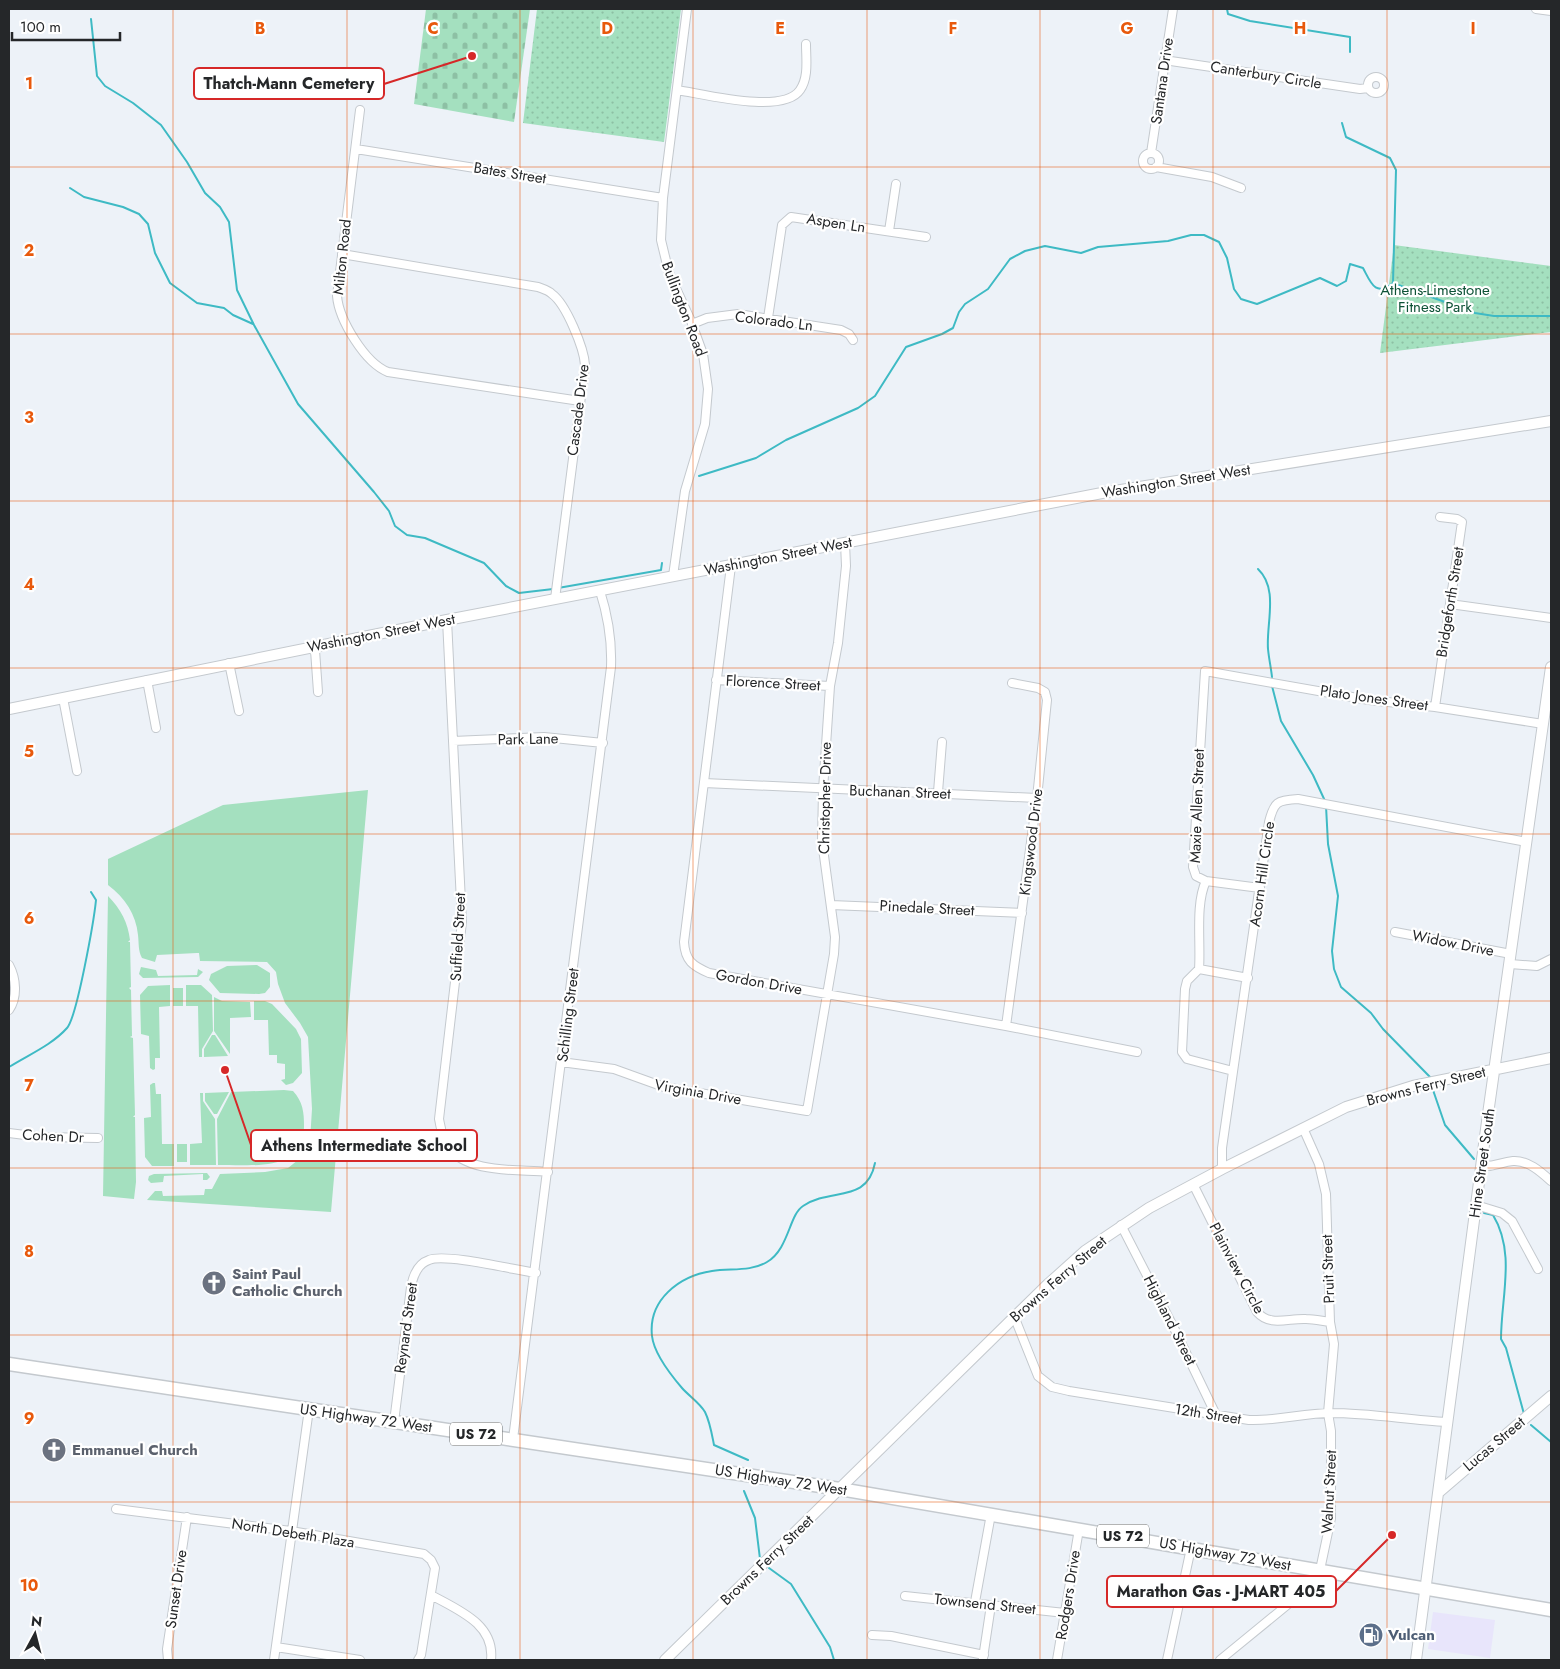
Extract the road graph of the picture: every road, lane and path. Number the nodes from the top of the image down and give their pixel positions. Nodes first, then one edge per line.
1 (687, 9) edge
2 (1173, 9) edge
3 (1536, 9) edge
4 (1551, 11) edge
5 (806, 44) dead end
6 (1164, 60) junction
7 (1368, 88) dead end
8 (677, 90) junction
9 (360, 110) dead end
10 (356, 149) junction
11 (1151, 154) junction
12 (1156, 167) junction
13 (896, 184) dead end
14 (1241, 188) dead end
15 (663, 198) junction
16 (889, 232) junction
17 (926, 237) dead end
18 (342, 254) junction
19 (768, 318) junction
20 (692, 324) junction
21 (853, 340) dead end
22 (580, 401) junction
23 (1551, 421) edge
24 (1440, 517) dead end
25 (845, 543) junction
26 (731, 566) junction
27 (673, 576) junction
28 (600, 591) junction
29 (555, 599) junction
30 (1450, 604) junction
31 (1551, 618) edge
32 (447, 620) junction
33 (308, 648) junction
34 (229, 663) junction
35 (1551, 667) edge
36 (1205, 671) joint
37 (147, 680) junction
38 (716, 680) junction
39 (1012, 683) dead end
40 (830, 686) junction
41 (318, 692) dead end
42 (63, 698) junction
43 (1436, 706) junction
44 (9, 709) edge
45 (239, 711) dead end
46 (1546, 717) edge
47 (156, 728) dead end
48 (453, 741) junction
49 (942, 742) dead end
50 (603, 743) junction
51 (77, 772) dead end
52 (704, 783) junction
53 (823, 790) junction
54 (938, 792) junction
55 (1037, 798) junction
56 (1526, 842) junction
57 (1206, 881) junction
58 (1260, 888) junction
59 (831, 905) junction
60 (1022, 913) junction
61 (1395, 932) dead end
62 (1511, 959) junction
63 (1551, 959) edge
64 (9, 965) edge
65 (1199, 969) junction
66 (1248, 978) junction
67 (827, 994) junction
68 (9, 1010) edge
69 (1006, 1026) junction
70 (1137, 1052) dead end
71 (1551, 1058) edge
72 (562, 1062) junction
73 (1495, 1069) junction
74 (1233, 1072) junction
75 (807, 1111) joint
76 (1303, 1128) junction
77 (9, 1133) edge
78 (98, 1138) dead end
79 (1482, 1166) junction
80 (1222, 1169) junction
81 (548, 1172) junction
82 (1551, 1181) edge
83 (1193, 1184) junction
84 (1476, 1205) junction
85 (1121, 1225) junction
86 (1538, 1269) dead end
87 (536, 1273) junction
88 (1014, 1316) junction
89 (1330, 1322) junction
90 (9, 1364) edge
91 (1551, 1396) edge
92 (309, 1409) junction
93 (1328, 1413) junction
94 (1216, 1415) junction
95 (394, 1422) junction
96 (1447, 1422) junction
97 (513, 1439) junction
98 (840, 1489) junction
99 (1438, 1494) junction
100 (116, 1509) dead end
101 (991, 1514) junction
102 (186, 1518) junction
103 (1079, 1529) junction
104 (291, 1531) junction
105 (1191, 1548) junction
106 (1320, 1570) junction
107 (1426, 1588) junction
108 (431, 1595) junction
109 (905, 1596) dead end
110 (975, 1602) junction
111 (991, 1605) junction
112 (1551, 1610) edge
113 (1065, 1613) junction
114 (872, 1635) dead end
115 (276, 1647) junction
116 (984, 1658) edge
117 (168, 1660) edge
118 (274, 1660) edge
119 (360, 1660) edge
120 (418, 1660) edge
121 (491, 1660) edge
122 (665, 1660) edge
123 (1057, 1660) edge
124 (1168, 1660) edge
125 (1220, 1660) edge
126 (1416, 1660) edge

1 - 8 street, Bullington Road
2 - 6 street, Santana Drive
3 - 4 street
5 - 8 street
6 - 7 street, Canterbury Circle
6 - 11 street, Santana Drive
8 - 15 street, Bullington Road
9 - 10 street, Milton Road
10 - 15 street, Bates Street
10 - 18 street, Milton Road
11 - 12 street, Santana Drive
11 - 12 street, Santana Drive
12 - 14 street
13 - 16 street
15 - 20 street, Bullington Road
16 - 17 street, Aspen Ln
16 - 19 street, Aspen Ln
18 - 22 street, Cascade Drive
18 - 22 street, Milton Road
19 - 20 street, Colorado Ln
19 - 21 street, Colorado Ln
20 - 27 street, Bullington Road
22 - 29 street, Cascade Drive
23 - 25 street, Washington Street West
24 - 30 street, Bridgeforth Street
25 - 26 street, Washington Street West
25 - 40 street, Christopher Drive
26 - 27 street, Washington Street West
26 - 38 street, Gordon Drive
27 - 28 street, Washington Street West
28 - 29 street, Washington Street West
28 - 50 street, Schilling Street
29 - 32 street, Washington Street West
30 - 31 street
30 - 43 street, Bridgeforth Street
32 - 33 street, Washington Street West
32 - 48 street, Suffield Street
33 - 34 street, Washington Street West
33 - 41 street
34 - 37 street, Washington Street West
34 - 45 street
35 - 46 street, Hine Street South
36 - 43 street, Plato Jones Street
36 - 57 street, Maxie Allen Street
37 - 42 street, Washington Street West
37 - 47 street
38 - 40 street, Florence Street
38 - 52 street, Gordon Drive
39 - 55 street, Kingswood Drive
40 - 53 street, Christopher Drive
42 - 44 street, Washington Street West
42 - 51 street
43 - 46 street, Plato Jones Street
46 - 56 street, Hine Street South
48 - 50 street, Park Lane
48 - 81 street, Suffield Street
49 - 54 street
50 - 72 street, Schilling Street
52 - 53 street, Buchanan Street
52 - 67 street, Gordon Drive
53 - 54 street, Buchanan Street
53 - 59 street, Christopher Drive
54 - 55 street, Buchanan Street
55 - 60 street, Kingswood Drive
56 - 58 street, Acorn Hill Circle
56 - 62 street, Hine Street South
57 - 58 street
57 - 65 street, Maxie Allen Street
58 - 66 street, Acorn Hill Circle
59 - 60 street, Pinedale Street
59 - 67 street, Christopher Drive
60 - 69 street, Kingswood Drive
61 - 62 street, Widow Drive
62 - 63 street, Widow Drive
62 - 73 street, Hine Street South
64 - 68 street
65 - 66 street
65 - 74 street
66 - 74 street, Acorn Hill Circle
67 - 69 street, Gordon Drive
67 - 75 street, Christopher Drive
69 - 70 street, Gordon Drive
71 - 73 street, Browns Ferry Street
72 - 75 street, Virginia Drive
72 - 81 street, Schilling Street
73 - 76 street, Browns Ferry Street
73 - 79 street, Hine Street South
74 - 80 street, Acorn Hill Circle
76 - 80 street, Browns Ferry Street
76 - 89 street, Pruit Street
77 - 78 street, Cohen Dr
79 - 82 street
79 - 84 street, Hine Street South
80 - 83 street, Browns Ferry Street
81 - 87 street, Schilling Street
83 - 85 street, Browns Ferry Street
83 - 89 street, Plainview Circle
84 - 86 street
84 - 96 street, Hine Street South
85 - 88 street, Browns Ferry Street
85 - 94 street, Highland Street
87 - 95 street, Reynard Street
87 - 97 street, Schilling Street
88 - 94 street, 12th Street
88 - 98 street, Browns Ferry Street
89 - 93 street, Pruit Street
90 - 92 highway, US Highway 72 West / US 72
91 - 99 street, Lucas Street
92 - 95 highway, US Highway 72 West / US 72
92 - 104 street
93 - 94 street, 12th Street
93 - 96 street, 12th Street
93 - 106 street, Walnut Street
95 - 97 highway, US Highway 72 West / US 72
96 - 99 street, Hine Street South
97 - 98 highway, US Highway 72 West / US 72
98 - 101 highway, US Highway 72 West / US 72
98 - 122 street, Browns Ferry Street
99 - 107 street, Hine Street South
100 - 102 street, North Debeth Plaza
101 - 103 highway, US Highway 72 West / US 72
101 - 110 street
102 - 104 street, North Debeth Plaza
102 - 117 street, Sunset Drive
103 - 105 highway, US Highway 72 West / US 72
103 - 113 street, Rodgers Drive
104 - 108 street, North Debeth Plaza
104 - 115 street
105 - 106 highway, US Highway 72 West / US 72
105 - 124 street
106 - 107 highway, US Highway 72 West / US 72
106 - 125 street
107 - 112 highway, US Highway 72 West / US 72
107 - 126 street, Hine Street South
108 - 120 street, North Debeth Plaza
108 - 121 street
109 - 110 street, Townsend Street
110 - 111 street, Townsend Street
111 - 113 street, Townsend Street
111 - 116 street
113 - 123 street, Rodgers Drive
114 - 116 street
115 - 118 street
115 - 119 street

